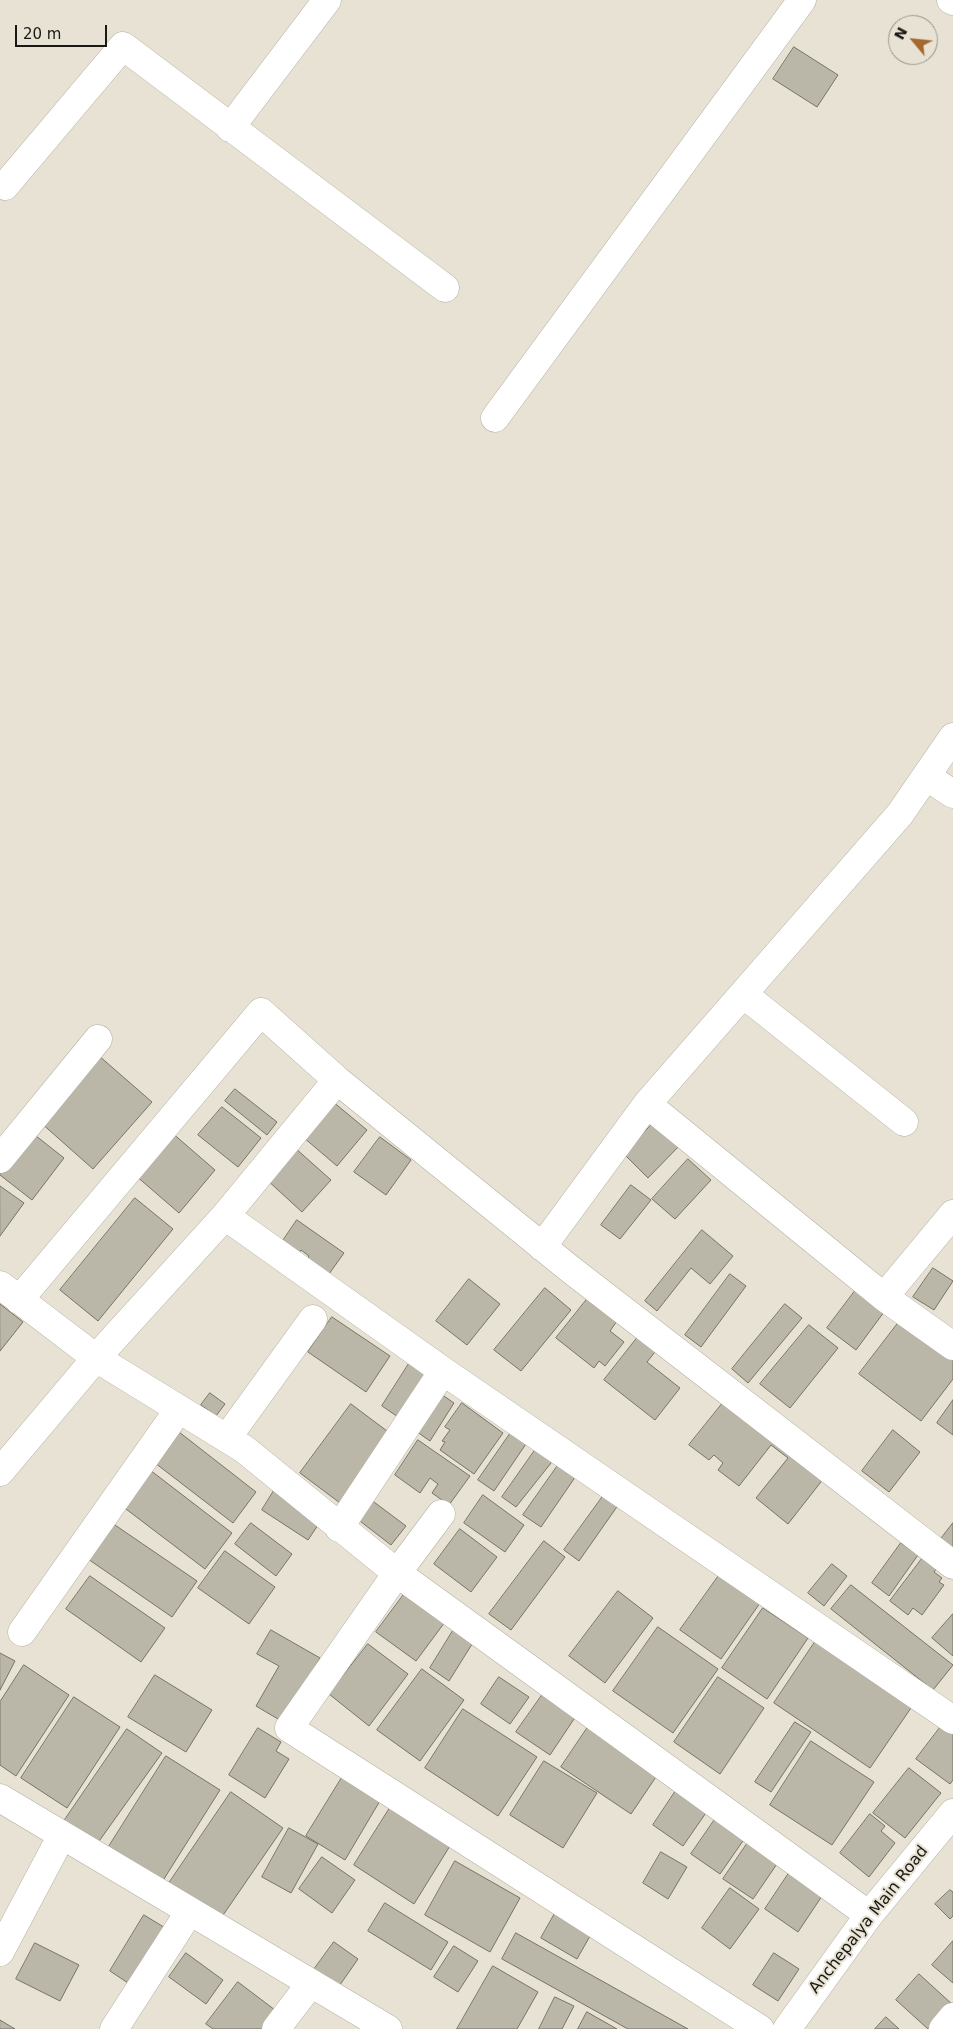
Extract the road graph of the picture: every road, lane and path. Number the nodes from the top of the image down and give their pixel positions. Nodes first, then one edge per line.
1 (327, 0) edge
2 (802, 0) edge
3 (230, 128) junction
4 (4, 186) dead end
5 (445, 288) dead end
6 (495, 418) dead end
7 (953, 737) edge
8 (926, 776) junction
9 (953, 794) edge
10 (743, 994) junction
11 (98, 1039) dead end
12 (338, 1080) junction
13 (647, 1104) junction
14 (904, 1122) dead end
15 (0, 1159) edge
16 (953, 1214) edge
17 (225, 1216) junction
18 (542, 1247) junction
19 (10, 1293) edge
20 (884, 1297) junction
21 (313, 1319) dead end
22 (953, 1346) edge
23 (96, 1358) junction
24 (443, 1371) junction
25 (179, 1409) junction
26 (227, 1438) junction
27 (0, 1472) edge
28 (441, 1514) dead end
29 (339, 1528) junction
30 (953, 1565) edge
31 (397, 1574) junction
32 (22, 1632) dead end
33 (953, 1720) edge
34 (0, 1798) edge
35 (953, 1813) edge
36 (62, 1834) junction
37 (190, 1911) junction
38 (869, 1915) junction
39 (0, 1952) edge
40 (311, 1983) junction
41 (953, 2017) edge
42 (114, 2029) edge
43 (276, 2029) edge
44 (388, 2029) edge
45 (760, 2029) edge
46 (787, 2029) edge
47 (943, 2029) edge

1 - 3 street
2 - 6 street
3 - 4 street
3 - 5 street
7 - 8 street
8 - 9 street
8 - 10 street
10 - 13 street
10 - 14 street
11 - 15 street
12 - 17 street
12 - 18 street
12 - 19 street
13 - 18 street
13 - 20 street
16 - 20 street
17 - 23 street
17 - 24 street
18 - 30 street
19 - 23 street
20 - 22 street
21 - 26 street
23 - 25 street
23 - 27 street
24 - 29 street
24 - 33 street
25 - 26 street
25 - 32 street
26 - 29 street
28 - 31 street
29 - 31 street
31 - 38 street
31 - 45 street
34 - 36 street
35 - 38 street, Anchepalya Main Road
36 - 37 street
36 - 39 street
37 - 40 street
37 - 42 street
38 - 46 street, Anchepalya Main Road
40 - 43 street
40 - 44 street
41 - 47 street

